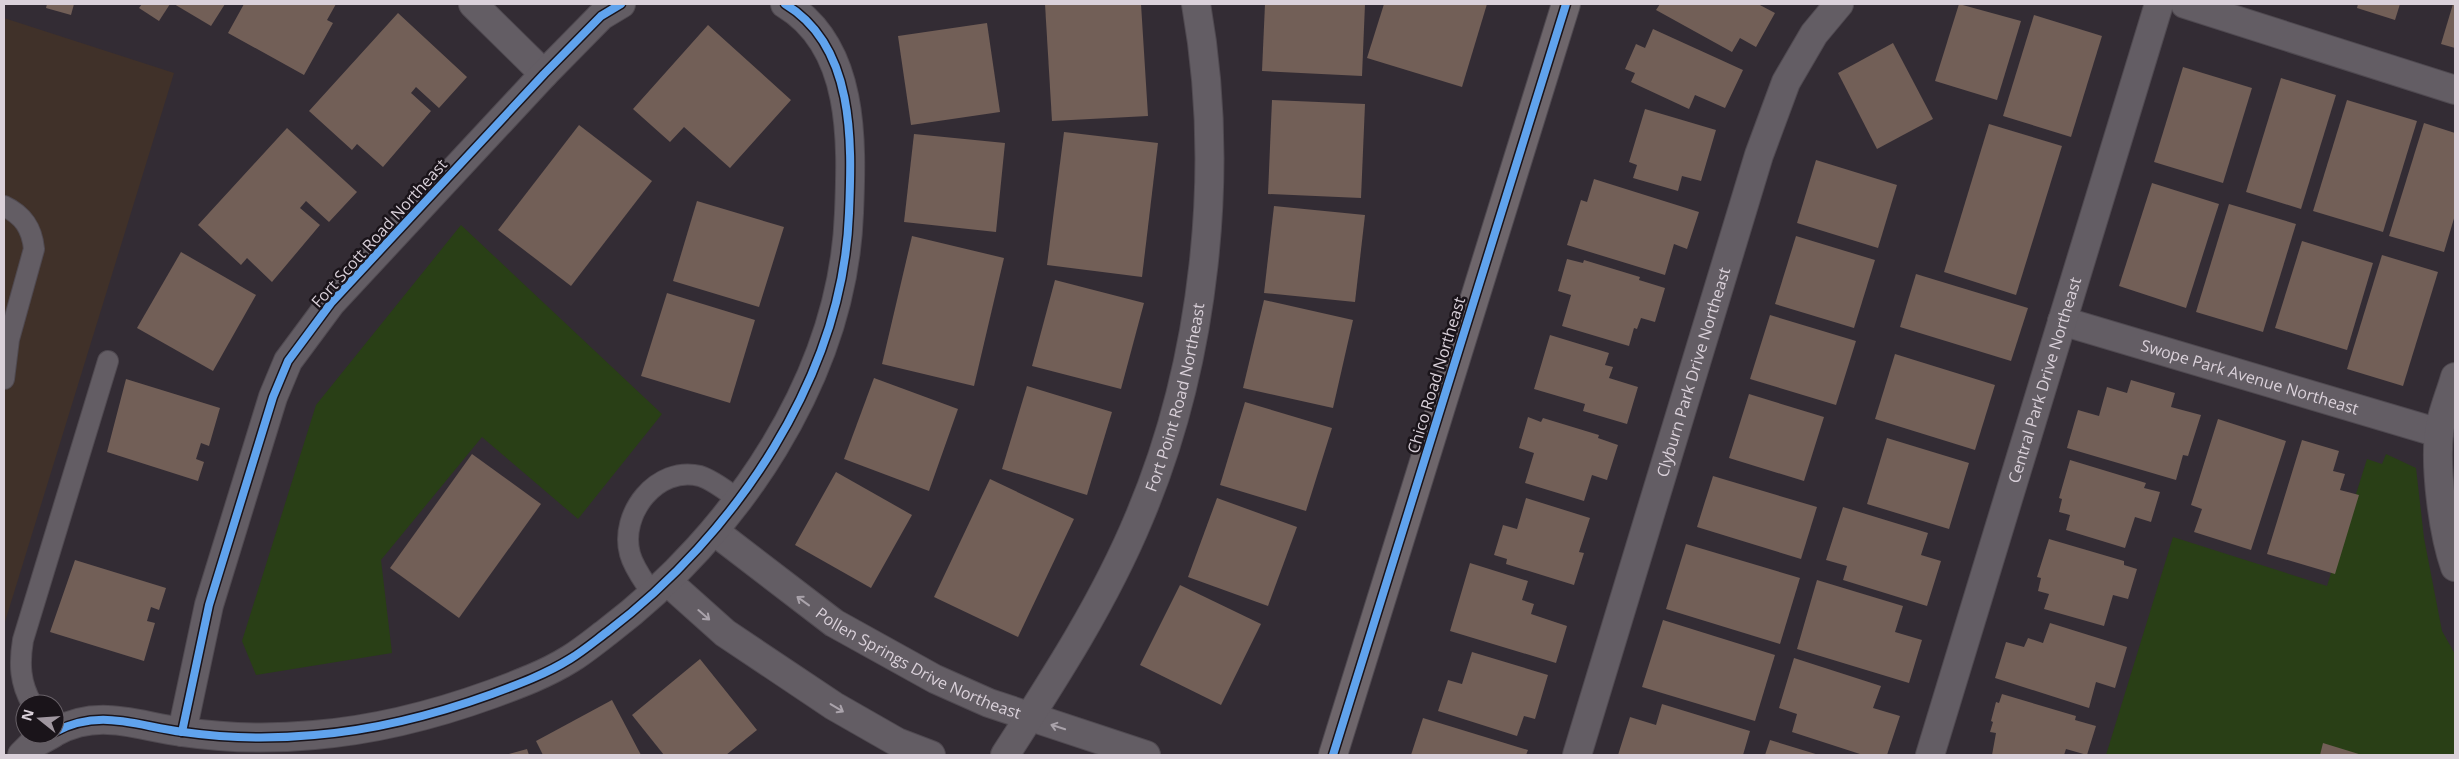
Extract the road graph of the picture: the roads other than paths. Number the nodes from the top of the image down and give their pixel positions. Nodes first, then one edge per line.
1 (474, 4) edge
2 (620, 4) edge
3 (785, 4) edge
4 (1196, 4) edge
5 (1566, 4) edge
6 (1839, 4) edge
7 (2158, 4) edge
8 (2184, 4) edge
9 (544, 74) junction
10 (2455, 90) edge
11 (4, 206) edge
12 (2062, 321) junction
13 (108, 361) dead end
14 (2455, 378) edge
15 (4, 379) edge
16 (2439, 433) junction
17 (739, 500) junction
18 (714, 531) junction
19 (2455, 567) edge
20 (661, 588) junction
21 (26, 694) edge
22 (1030, 717) junction
23 (65, 727) edge
24 (182, 732) junction
25 (34, 744) edge
26 (22, 755) edge
27 (931, 755) edge
28 (1005, 755) edge
29 (1146, 755) edge
30 (1333, 755) edge
31 (1577, 755) edge
32 (1930, 755) edge

1 - 9 street
2 - 9 street, Fort Scott Road Northeast
3 - 17 street
4 - 22 street, Fort Point Road Northeast
5 - 30 street, Chico Road Northeast
6 - 31 street, Clyburn Park Drive Northeast
7 - 12 street, Central Park Drive Northeast
8 - 10 street
9 - 24 street, Fort Scott Road Northeast
11 - 15 lane
12 - 16 street, Swope Park Avenue Northeast
12 - 32 street, Central Park Drive Northeast
13 - 21 lane
14 - 16 street
16 - 19 street
17 - 18 street
17 - 20 lane
18 - 20 street
22 -> 18 street, Pollen Springs Drive Northeast
20 - 24 street
20 -> 27 street
22 - 28 street, Fort Point Road Northeast
29 -> 22 street, Pollen Springs Drive Northeast
23 - 24 street
25 - 26 street

